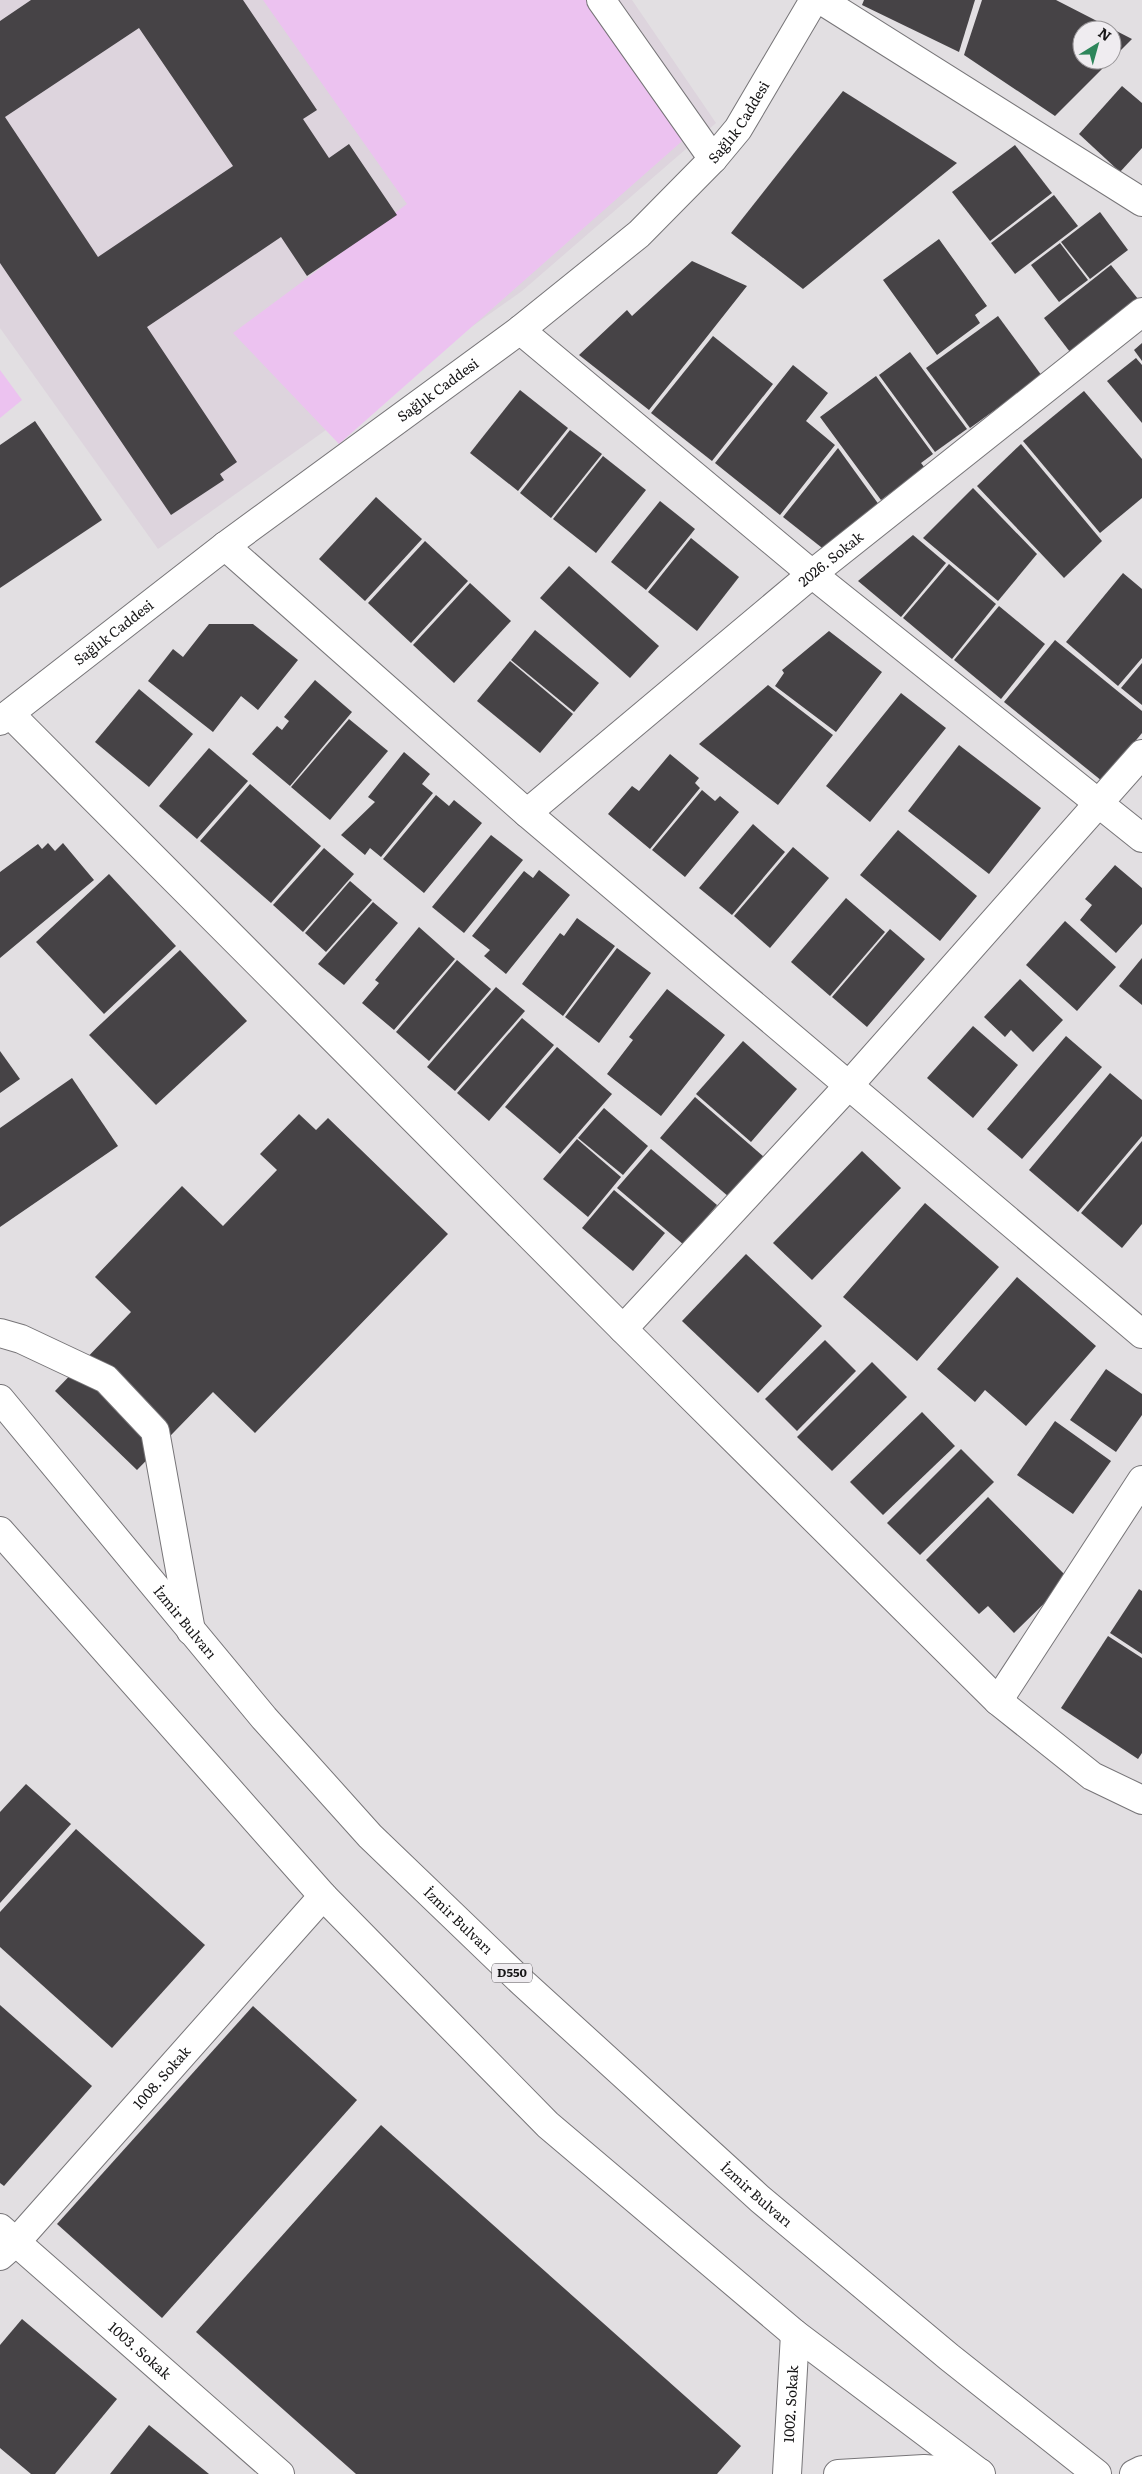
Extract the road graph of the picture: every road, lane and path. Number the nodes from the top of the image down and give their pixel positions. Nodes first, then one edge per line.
1 (601, 0) edge
2 (814, 0) edge
3 (821, 0) edge
4 (712, 159) junction
5 (1142, 202) edge
6 (1142, 312) edge
7 (520, 330) junction
8 (225, 546) junction
9 (812, 574) junction
10 (5, 718) edge
11 (1142, 754) edge
12 (1100, 804) junction
13 (527, 813) junction
14 (1142, 838) edge
15 (850, 1084) junction
16 (623, 1329) junction
17 (0, 1333) edge
18 (1142, 1334) edge
19 (0, 1399) edge
20 (1142, 1480) edge
21 (0, 1530) edge
22 (191, 1631) junction
23 (998, 1701) junction
24 (1142, 1800) edge
25 (323, 1896) junction
26 (5, 2242) edge
27 (795, 2334) junction
28 (1142, 2470) edge
29 (280, 2474) edge
30 (787, 2474) edge
31 (838, 2474) edge
32 (981, 2474) edge
33 (1097, 2474) edge
34 (1134, 2474) edge

1 - 4 main road
2 - 4 main road, Sağlık Caddesi
3 - 5 main road
4 - 7 main road, Sağlık Caddesi
6 - 9 main road, 2026. Sokak
7 - 8 main road, Sağlık Caddesi
7 - 9 main road
8 - 10 main road, Sağlık Caddesi
8 - 13 main road
9 - 12 main road
9 - 13 main road, 2026. Sokak
10 - 16 main road
11 - 12 main road
12 - 14 main road
12 - 15 main road
13 - 15 main road
15 - 16 main road
15 - 18 main road
16 - 23 main road
17 - 22 main road
19 - 22 main road, İzmir Bulvarı / D550
20 - 23 main road
21 - 25 main road
22 - 33 main road, İzmir Bulvarı / D550
23 - 24 main road
25 - 26 main road, 1008. Sokak
25 - 27 main road
26 - 29 main road, 1003. Sokak
27 - 30 main road, 1002. Sokak
27 - 32 main road
28 - 34 main road
31 - 32 main road

